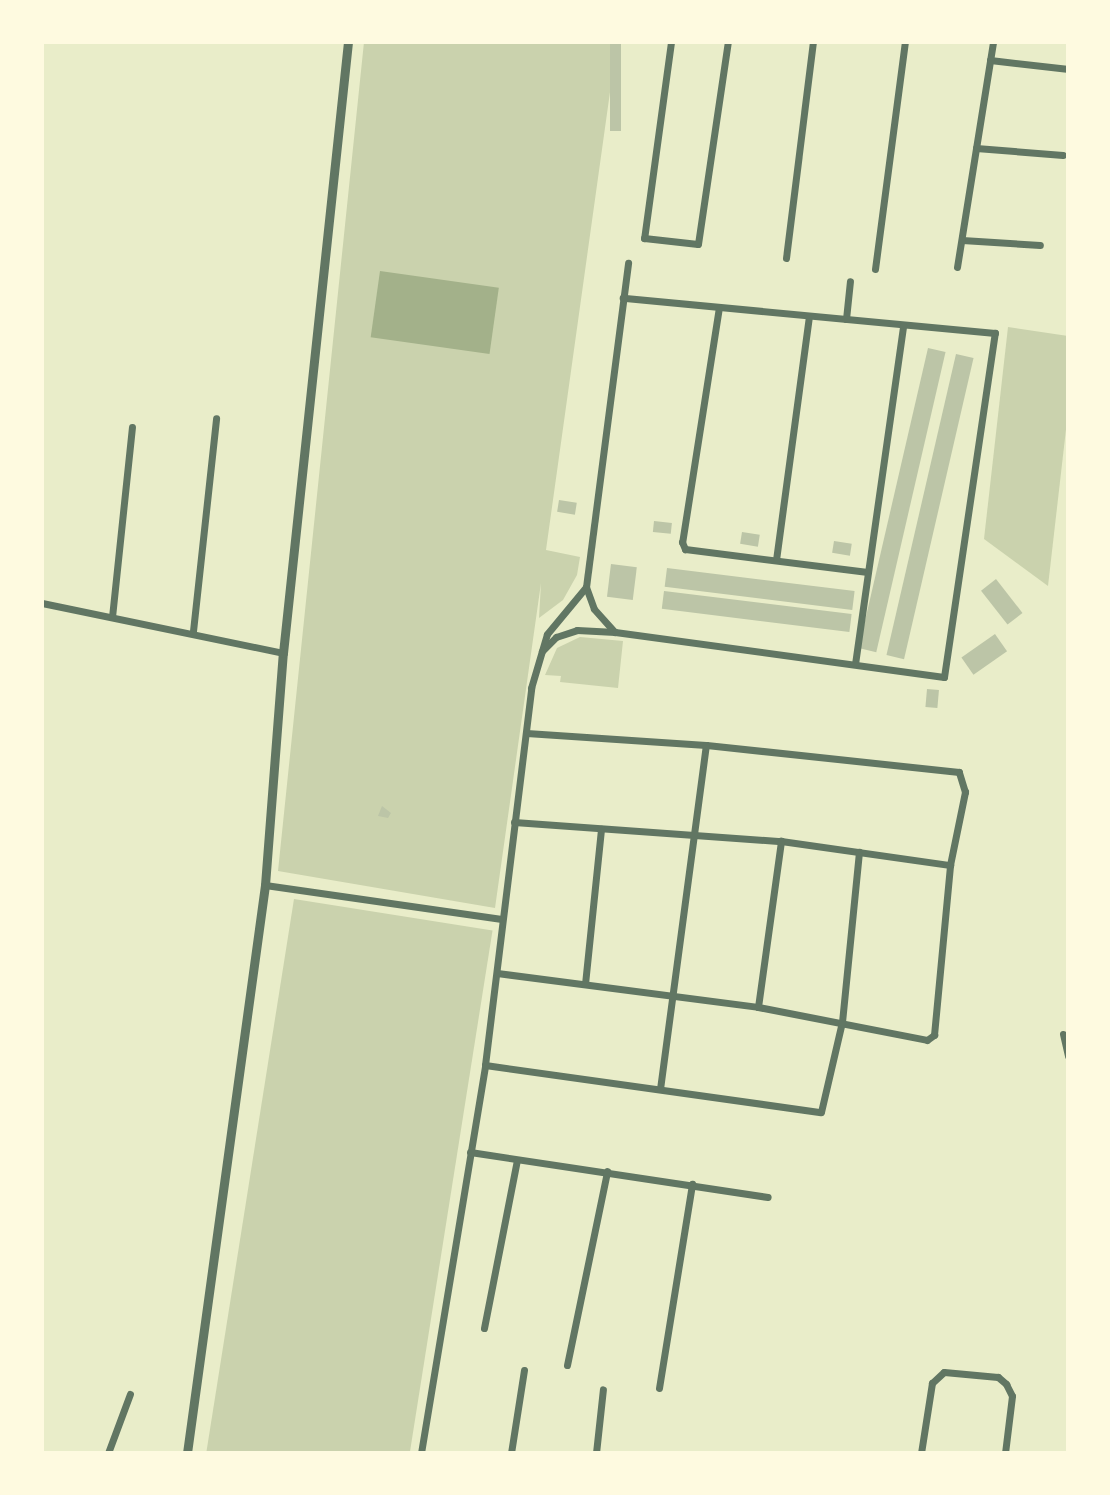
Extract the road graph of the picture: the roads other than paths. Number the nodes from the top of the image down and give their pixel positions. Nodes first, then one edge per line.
1 (348, 42) edge
2 (671, 42) edge
3 (728, 42) edge
4 (813, 42) edge
5 (905, 42) edge
6 (993, 42) edge
7 (990, 60) junction
8 (1068, 69) edge
9 (976, 148) junction
10 (1063, 155) dead end
11 (962, 240) junction
12 (1040, 245) dead end
13 (786, 258) dead end
14 (628, 263) dead end
15 (957, 267) dead end
16 (875, 269) dead end
17 (850, 281) dead end
18 (623, 298) junction
19 (719, 307) junction
20 (809, 316) junction
21 (846, 319) junction
22 (903, 325) junction
23 (216, 418) dead end
24 (132, 427) dead end
25 (776, 560) junction
26 (868, 572) junction
27 (586, 587) junction
28 (42, 603) edge
29 (112, 617) junction
30 (193, 631) junction
31 (615, 632) junction
32 (283, 653) junction
33 (537, 655) junction
34 (855, 664) junction
35 (526, 733) junction
36 (706, 745) junction
37 (514, 822) junction
38 (601, 829) junction
39 (694, 833) junction
40 (781, 841) junction
41 (859, 852) junction
42 (950, 865) junction
43 (265, 885) junction
44 (502, 919) junction
45 (497, 973) junction
46 (585, 984) junction
47 (673, 996) junction
48 (758, 1007) junction
49 (842, 1022) junction
50 (1063, 1034) dead end
51 (1068, 1056) edge
52 (485, 1065) junction
53 (660, 1089) junction
54 (470, 1152) junction
55 (517, 1160) junction
56 (607, 1171) junction
57 (692, 1184) junction
58 (768, 1197) dead end
59 (484, 1328) dead end
60 (567, 1365) dead end
61 (524, 1370) dead end
62 (659, 1388) dead end
63 (603, 1389) dead end
64 (130, 1394) dead end
65 (108, 1453) edge
66 (187, 1453) edge
67 (421, 1453) edge
68 (511, 1453) edge
69 (596, 1453) edge
70 (921, 1453) edge
71 (1005, 1453) edge

1 - 32 street
2 - 3 street
4 - 13 street
5 - 16 street
6 - 7 street
7 - 8 street
7 - 9 street
9 - 10 street
9 - 11 street
11 - 12 street
11 - 15 street
14 - 18 street
17 - 21 street
18 - 19 street
18 - 27 street
19 - 20 street
19 - 25 street
20 - 21 street
20 - 25 street
21 - 22 street
22 - 26 street
22 - 34 street
23 - 30 street
24 - 29 street
25 - 26 street
26 - 34 street
27 - 31 street
27 - 33 street
28 - 29 street
29 - 30 street
30 - 32 street
31 - 33 street
31 - 34 street
32 - 43 street
33 - 35 street
35 - 36 street
35 - 37 street
36 - 39 street
36 - 42 street
37 - 38 street
37 - 44 street
38 - 39 street
38 - 46 street
39 - 40 street
39 - 47 street
40 - 41 street
40 - 48 street
41 - 42 street
41 - 49 street
42 - 49 street
43 - 44 street
43 - 66 street
44 - 45 street
45 - 46 street
45 - 52 street
46 - 47 street
47 - 48 street
47 - 53 street
48 - 49 street
49 - 53 street
50 - 51 street
52 - 53 street
52 - 54 street
54 - 55 street
54 - 67 street
55 - 56 street
55 - 59 street
56 - 57 street
56 - 60 street
57 - 58 street
57 - 62 street
61 - 68 street
63 - 69 street
64 - 65 street
70 - 71 street

